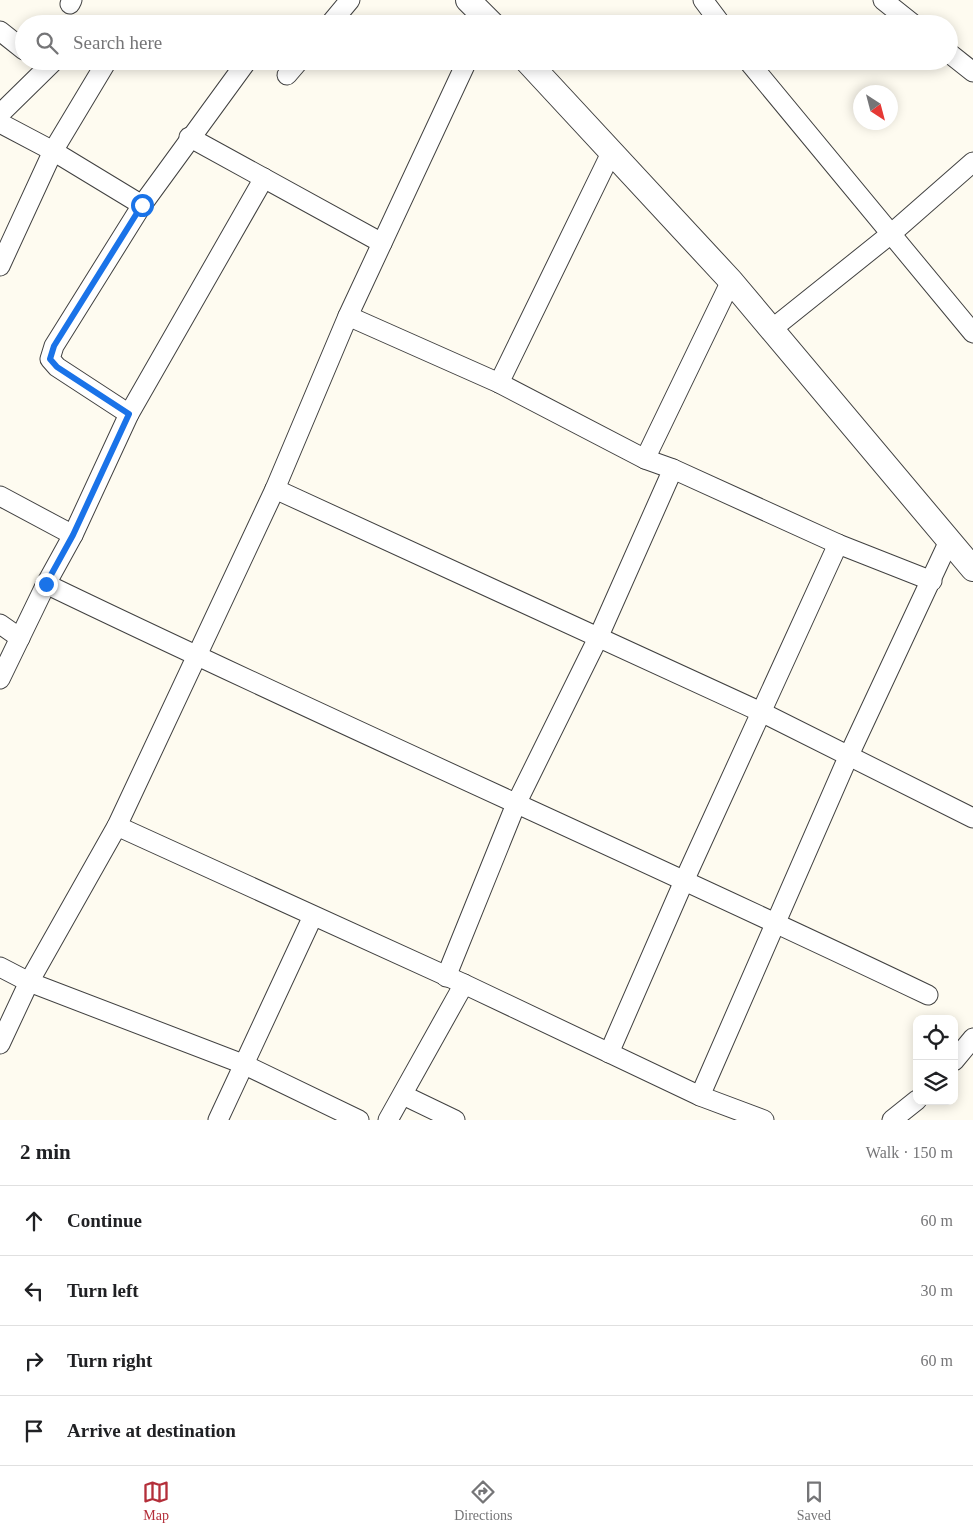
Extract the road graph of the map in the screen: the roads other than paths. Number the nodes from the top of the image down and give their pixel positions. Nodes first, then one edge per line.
1 (350, 0) edge
2 (468, 0) edge
3 (704, 0) edge
4 (883, 0) edge
5 (338, 15) edge
6 (482, 15) edge
7 (715, 15) edge
8 (902, 15) edge
9 (0, 31) edge
10 (15, 43) edge
11 (958, 60) edge
12 (40, 70) edge
13 (102, 70) edge
14 (240, 70) edge
15 (463, 70) edge
16 (534, 70) edge
17 (756, 70) edge
18 (973, 72) edge
19 (0, 114) edge
20 (0, 124) edge
21 (190, 137) junction
22 (53, 151) junction
23 (610, 153) junction
24 (973, 162) edge
25 (264, 178) junction
26 (142, 205) junction
27 (892, 233) junction
28 (382, 243) junction
29 (0, 266) edge
30 (731, 281) junction
31 (348, 316) junction
32 (772, 329) junction
33 (973, 333) edge
34 (499, 384) junction
35 (129, 414) junction
36 (645, 459) junction
37 (674, 470) junction
38 (275, 490) junction
39 (0, 496) edge
40 (73, 535) junction
41 (949, 541) junction
42 (838, 544) junction
43 (973, 570) edge
44 (932, 581) junction
45 (46, 584) junction
46 (0, 624) edge
47 (20, 638) junction
48 (598, 638) junction
49 (196, 656) junction
50 (0, 679) edge
51 (761, 712) junction
52 (849, 755) junction
53 (516, 804) junction
54 (973, 818) edge
55 (117, 826) junction
56 (684, 881) junction
57 (313, 916) junction
58 (775, 922) junction
59 (0, 967) edge
60 (446, 977) junction
61 (29, 982) junction
62 (464, 984) junction
63 (928, 995) dead end
64 (973, 1038) edge
65 (0, 1044) edge
66 (609, 1053) junction
67 (955, 1060) edge
68 (244, 1064) junction
69 (403, 1095) junction
70 (700, 1096) junction
71 (913, 1103) edge
72 (218, 1120) edge
73 (358, 1120) edge
74 (388, 1120) edge
75 (455, 1120) edge
76 (764, 1120) edge
77 (892, 1120) edge

1 - 5 street
2 - 6 street
3 - 7 street
4 - 8 street
9 - 10 street
11 - 18 street
12 - 19 street
13 - 22 street
14 - 21 street
15 - 28 street
16 - 23 street
17 - 27 street
20 - 22 street
21 - 25 street
21 - 26 street
22 - 26 street
22 - 29 street
23 - 30 street
23 - 34 street
24 - 27 street
25 - 28 street
25 - 35 street
26 - 35 street
27 - 32 street
27 - 33 street
28 - 31 street
30 - 32 street
30 - 36 street
31 - 34 street
31 - 38 street
32 - 41 street
34 - 36 street
35 - 40 street
36 - 37 street
37 - 42 street
37 - 48 street
38 - 48 street
38 - 49 street
39 - 40 street
40 - 45 street
41 - 43 street
41 - 44 street
42 - 44 street
42 - 51 street
44 - 52 street
45 - 47 street
45 - 49 street
46 - 47 street
47 - 50 street
48 - 51 street
48 - 53 street
49 - 53 street
49 - 55 street
51 - 52 street
51 - 56 street
52 - 54 street
52 - 58 street
53 - 56 street
53 - 60 street
55 - 57 street
55 - 61 street
56 - 58 street
56 - 66 street
57 - 60 street
57 - 68 street
58 - 63 street
58 - 70 street
59 - 61 street
60 - 62 street
61 - 65 street
61 - 68 street
62 - 66 street
62 - 69 street
64 - 67 street
66 - 70 street
68 - 72 street
68 - 73 street
69 - 74 street
69 - 75 street
70 - 76 street
71 - 77 street

